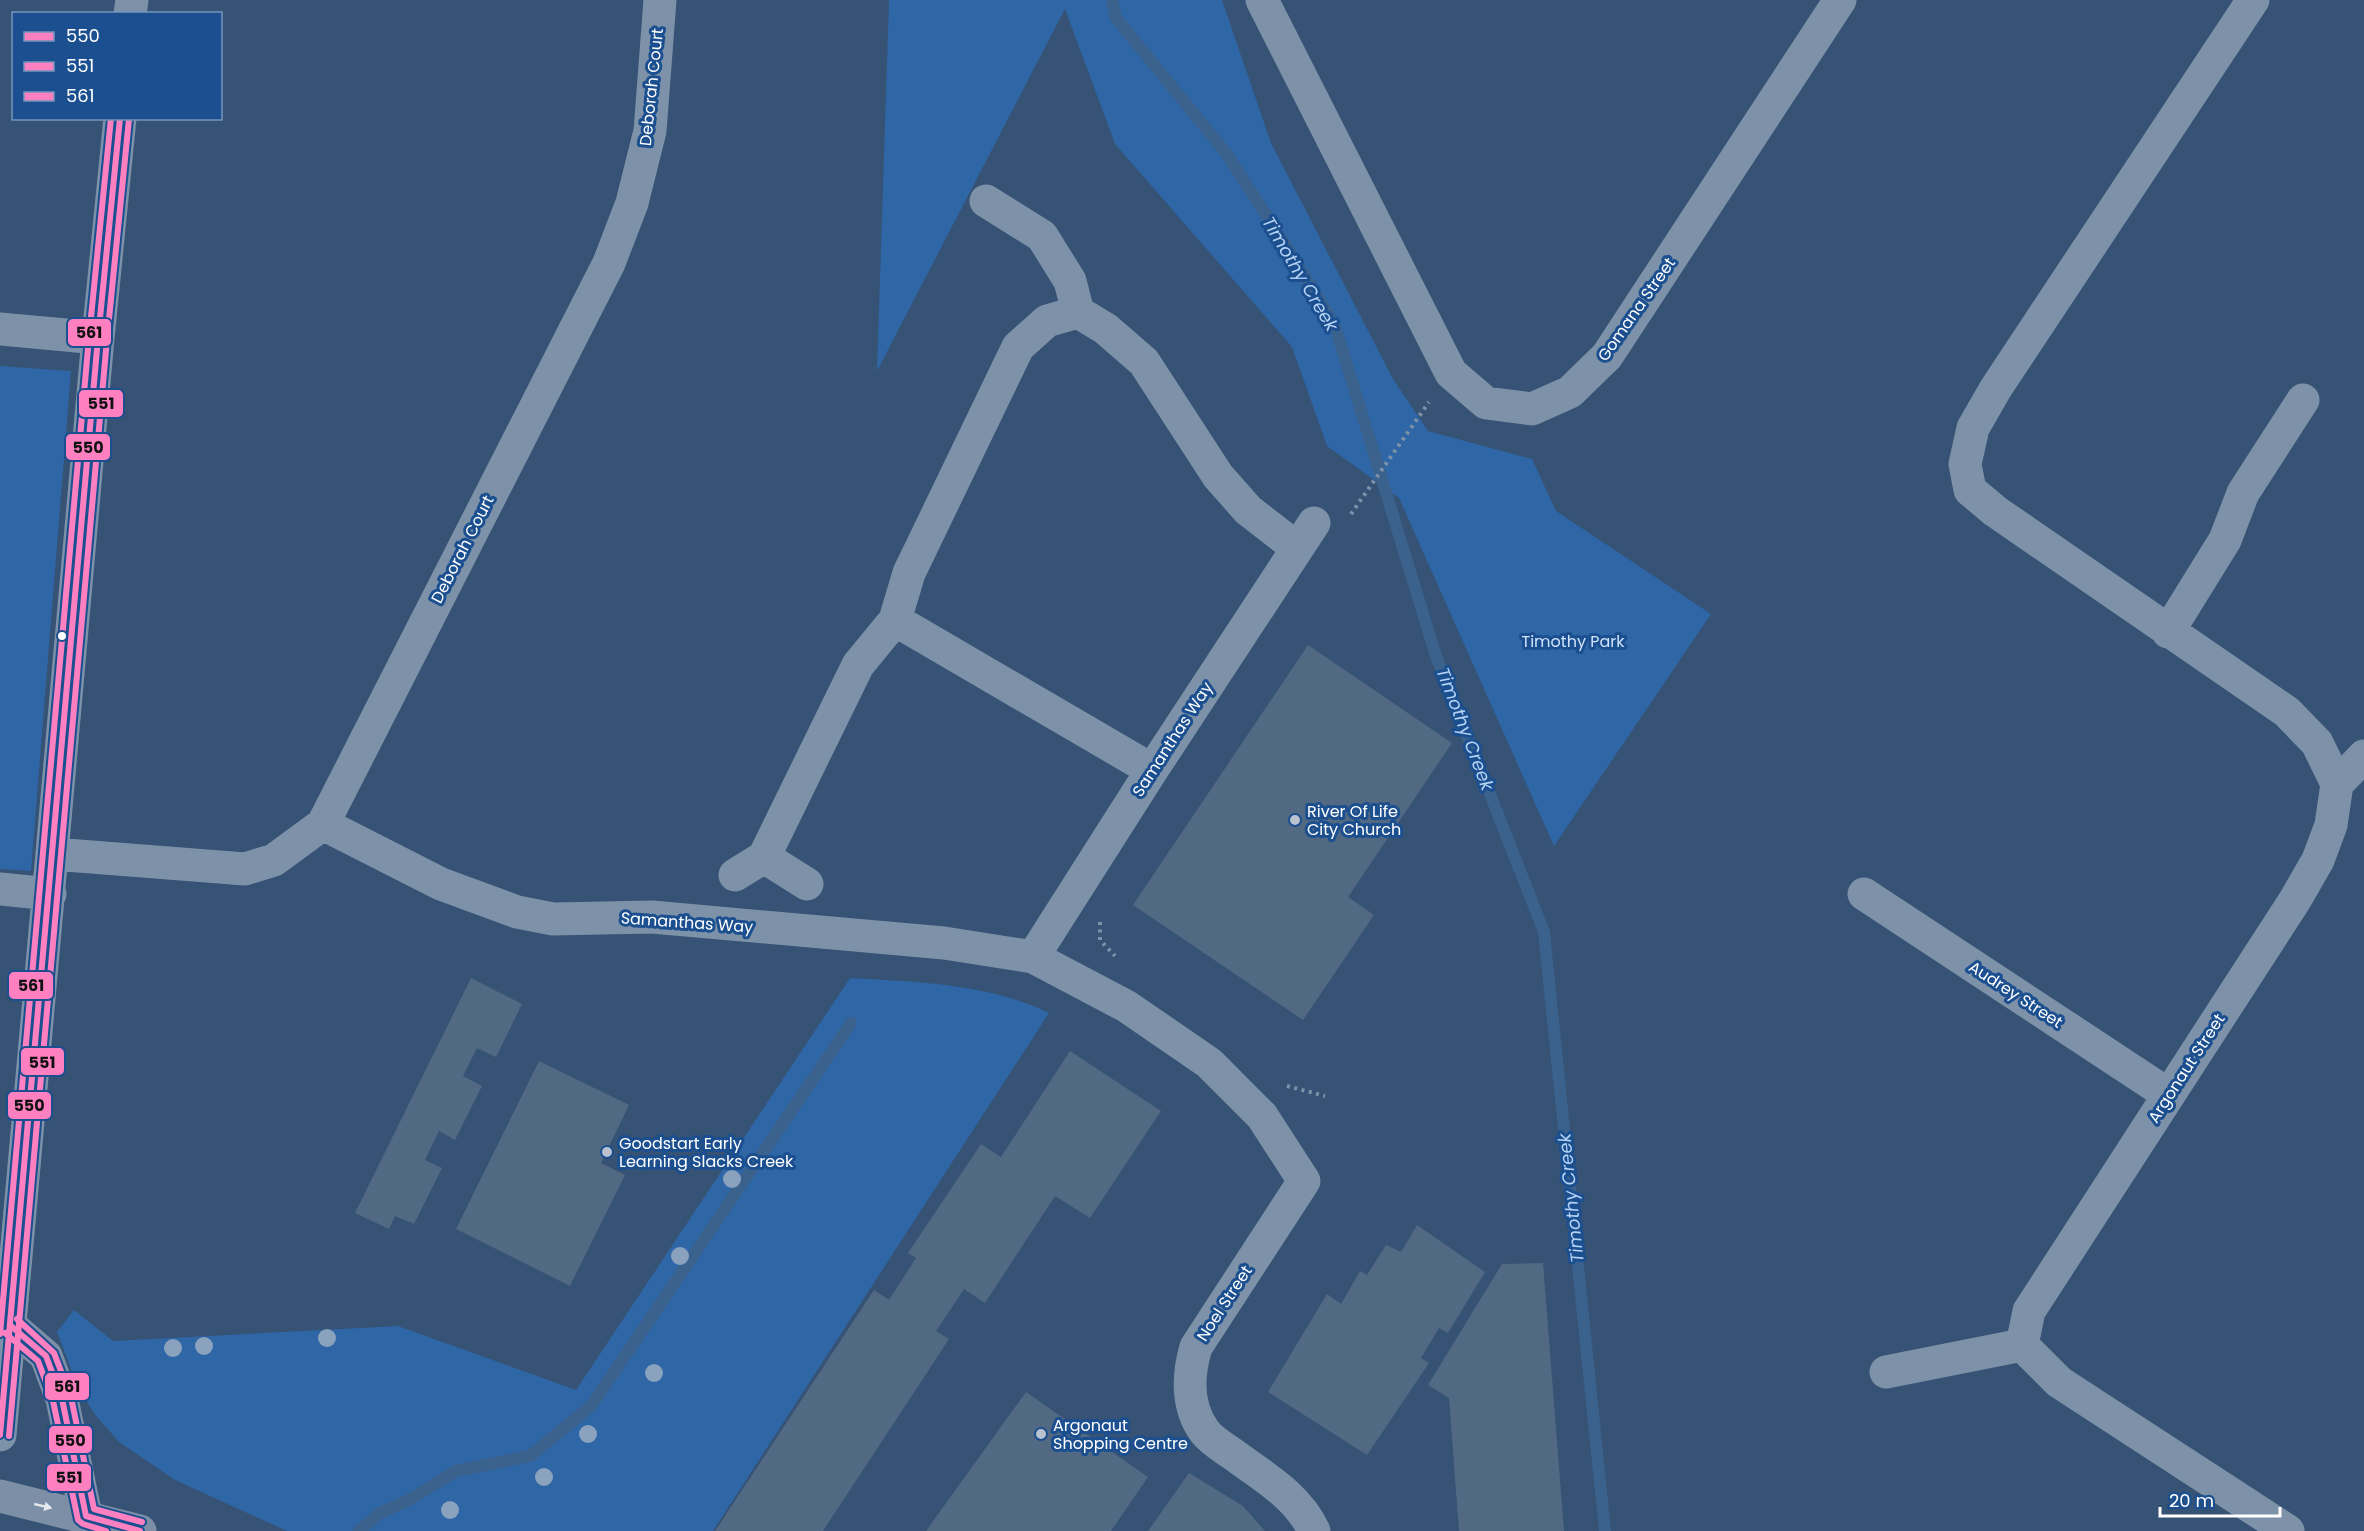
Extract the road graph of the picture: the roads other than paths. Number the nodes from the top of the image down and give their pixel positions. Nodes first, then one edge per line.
1 (660, 0) edge
2 (1262, 0) edge
3 (1840, 0) edge
4 (2253, 0) edge
5 (120, 120) edge
6 (986, 201) dead end
7 (1078, 312) junction
8 (0, 329) edge
9 (98, 338) junction
10 (2303, 400) dead end
11 (895, 620) junction
12 (2168, 632) junction
13 (2364, 756) edge
14 (1152, 770) junction
15 (2337, 784) junction
16 (323, 824) junction
17 (53, 854) junction
18 (764, 857) junction
19 (735, 875) dead end
20 (807, 884) dead end
21 (0, 889) edge
22 (50, 894) junction
23 (1864, 894) dead end
24 (1033, 957) junction
25 (2169, 1095) junction
26 (1304, 1181) joint
27 (11, 1326) junction
28 (2022, 1345) junction
29 (1886, 1372) dead end
30 (0, 1435) edge
31 (0, 1496) edge
32 (86, 1516) junction
33 (140, 1531) edge
34 (1314, 1531) edge
35 (2288, 1531) edge

1 - 16 street, Deborah Court
2 - 3 street, Gomana Street
4 - 12 street
5 - 9 street
6 - 7 street
7 - 11 street
7 - 14 street, Samanthas Way
8 - 9 street
9 - 17 street
10 - 12 street
11 - 14 street
11 - 18 street
12 - 15 street
13 - 15 street
14 - 24 street, Samanthas Way
15 - 25 street, Argonaut Street
16 - 17 street, Deborah Court
16 - 24 street, Samanthas Way
17 - 22 street
18 - 19 street
18 - 20 street
21 - 22 street
22 - 27 street
23 - 25 street, Audrey Street
24 - 26 street, Samanthas Way
25 - 28 street, Argonaut Street
26 - 34 street, Noel Street
27 - 30 street
27 - 32 main road
28 - 29 street
28 - 35 street
31 -> 32 main road
32 - 33 main road

